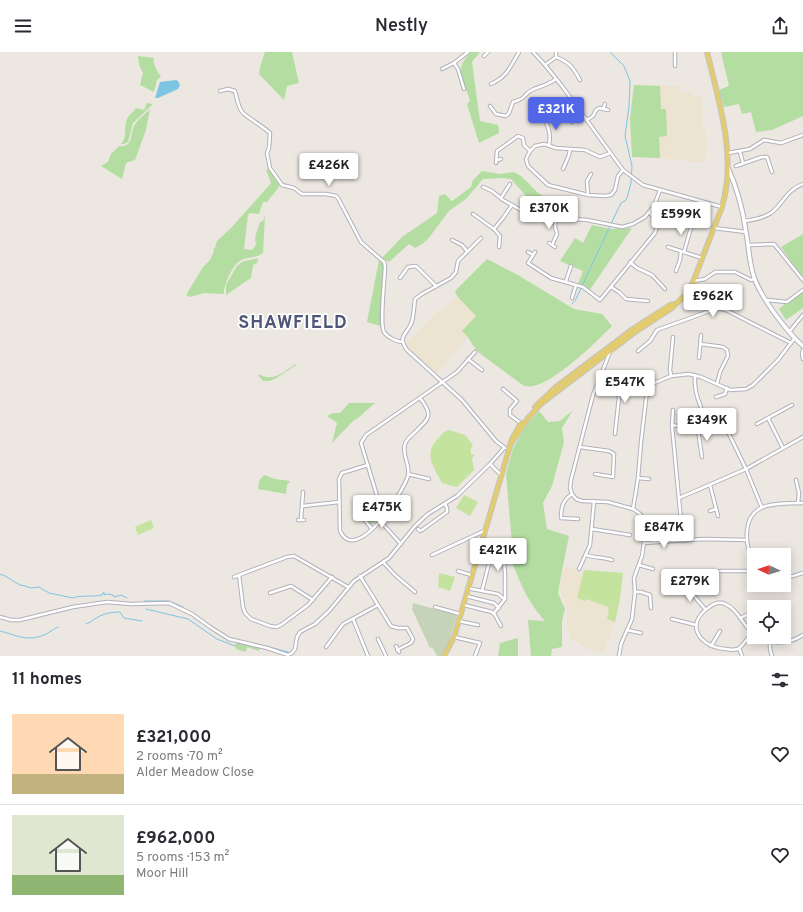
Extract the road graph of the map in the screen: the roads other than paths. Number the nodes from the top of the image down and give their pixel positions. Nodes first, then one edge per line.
1 (460, 52) edge
2 (468, 52) edge
3 (488, 52) edge
4 (519, 52) edge
5 (533, 52) edge
6 (556, 52) edge
7 (675, 52) edge
8 (707, 52) edge
9 (464, 56) junction
10 (484, 56) dead end
11 (556, 57) junction
12 (454, 63) junction
13 (545, 65) junction
14 (675, 66) dead end
15 (446, 72) dead end
16 (556, 79) junction
17 (580, 80) dead end
18 (491, 84) dead end
19 (464, 89) dead end
20 (220, 91) dead end
21 (605, 104) dead end
22 (490, 106) dead end
23 (603, 109) junction
24 (608, 110) dead end
25 (552, 111) dead end
26 (580, 111) junction
27 (573, 118) junction
28 (587, 120) junction
29 (579, 121) dead end
30 (572, 122) dead end
31 (803, 136) edge
32 (548, 145) junction
33 (570, 149) junction
34 (530, 151) junction
35 (740, 152) junction
36 (610, 153) junction
37 (727, 153) junction
38 (501, 159) dead end
39 (497, 160) junction
40 (496, 163) dead end
41 (743, 163) junction
42 (736, 166) dead end
43 (728, 168) junction
44 (563, 169) dead end
45 (623, 170) junction
46 (772, 172) dead end
47 (591, 174) dead end
48 (727, 183) junction
49 (510, 184) dead end
50 (735, 184) junction
51 (803, 184) edge
52 (483, 187) dead end
53 (660, 190) junction
54 (588, 195) junction
55 (500, 198) junction
56 (512, 205) junction
57 (722, 207) junction
58 (649, 212) junction
59 (684, 212) dead end
60 (473, 214) dead end
61 (556, 218) junction
62 (656, 219) junction
63 (744, 221) junction
64 (692, 224) dead end
65 (714, 228) junction
66 (494, 229) junction
67 (747, 232) junction
68 (481, 238) dead end
69 (452, 240) dead end
70 (748, 245) junction
71 (499, 247) dead end
72 (555, 247) dead end
73 (668, 247) dead end
74 (467, 251) junction
75 (683, 251) junction
76 (528, 252) dead end
77 (702, 258) junction
78 (630, 262) junction
79 (528, 263) junction
80 (526, 266) dead end
81 (571, 266) dead end
82 (676, 271) dead end
83 (400, 278) dead end
84 (656, 279) junction
85 (754, 279) junction
86 (803, 280) edge
87 (566, 281) junction
88 (652, 282) dead end
89 (693, 282) junction
90 (436, 286) junction
91 (578, 286) junction
92 (611, 287) junction
93 (665, 290) dead end
94 (803, 290) edge
95 (572, 298) dead end
96 (766, 300) junction
97 (648, 301) dead end
98 (803, 315) edge
99 (647, 322) junction
100 (789, 332) junction
101 (701, 335) dead end
102 (673, 337) dead end
103 (794, 339) junction
104 (403, 343) junction
105 (790, 343) junction
106 (701, 344) junction
107 (803, 346) edge
108 (803, 350) edge
109 (610, 351) junction
110 (638, 351) dead end
111 (474, 352) dead end
112 (598, 358) junction
113 (699, 358) dead end
114 (468, 359) junction
115 (803, 359) edge
116 (603, 369) junction
117 (482, 370) dead end
118 (695, 375) junction
119 (671, 376) junction
120 (442, 382) junction
121 (717, 384) junction
122 (648, 388) junction
123 (727, 388) junction
124 (503, 389) dead end
125 (716, 397) dead end
126 (420, 398) junction
127 (792, 405) dead end
128 (701, 407) dead end
129 (673, 410) dead end
130 (718, 411) dead end
131 (768, 418) junction
132 (723, 421) junction
133 (522, 424) junction
134 (757, 424) dead end
135 (672, 425) junction
136 (698, 430) junction
137 (615, 434) dead end
138 (803, 437) edge
139 (510, 446) junction
140 (580, 447) junction
141 (504, 448) junction
142 (783, 448) junction
143 (702, 457) dead end
144 (490, 464) junction
145 (368, 465) junction
146 (746, 469) junction
147 (408, 474) junction
148 (595, 474) dead end
149 (501, 475) junction
150 (638, 478) junction
151 (429, 479) dead end
152 (649, 480) dead end
153 (796, 480) dead end
154 (710, 485) junction
155 (303, 492) dead end
156 (572, 494) junction
157 (679, 498) junction
158 (378, 499) junction
159 (594, 501) junction
160 (340, 502) junction
161 (798, 503) junction
162 (803, 503) edge
163 (445, 504) junction
164 (303, 506) junction
165 (390, 506) junction
166 (762, 508) junction
167 (632, 509) junction
168 (716, 509) junction
169 (710, 511) dead end
170 (718, 516) dead end
171 (578, 519) dead end
172 (301, 520) dead end
173 (380, 521) junction
174 (372, 529) junction
175 (418, 529) dead end
176 (592, 529) junction
177 (484, 531) junction
178 (630, 535) dead end
179 (747, 540) junction
180 (683, 541) junction
181 (644, 543) junction
182 (401, 544) junction
183 (749, 548) edge
184 (478, 552) junction
185 (432, 555) dead end
186 (586, 555) junction
187 (491, 556) junction
188 (612, 560) dead end
189 (383, 562) junction
190 (639, 565) junction
191 (653, 568) dead end
192 (579, 569) dead end
193 (458, 571) dead end
194 (720, 571) dead end
195 (747, 571) edge
196 (803, 572) edge
197 (239, 575) junction
198 (471, 575) junction
199 (360, 576) junction
200 (791, 576) edge
201 (234, 577) dead end
202 (332, 577) junction
203 (348, 587) junction
204 (468, 588) junction
205 (482, 591) junction
206 (679, 591) dead end
207 (415, 592) dead end
208 (635, 592) junction
209 (272, 594) dead end
210 (465, 596) junction
211 (505, 599) junction
212 (313, 600) junction
213 (378, 605) junction
214 (463, 605) junction
215 (435, 606) dead end
216 (499, 608) junction
217 (651, 608) dead end
218 (706, 609) junction
219 (493, 613) junction
220 (460, 614) junction
221 (747, 615) edge
222 (0, 617) edge
223 (740, 618) junction
224 (353, 619) junction
225 (672, 619) dead end
226 (458, 621) junction
227 (478, 625) dead end
228 (696, 625) junction
229 (501, 626) dead end
230 (747, 626) edge
231 (627, 630) junction
232 (720, 631) dead end
233 (641, 633) dead end
234 (803, 635) edge
235 (454, 637) junction
236 (378, 639) dead end
237 (747, 639) edge
238 (791, 640) edge
239 (770, 644) edge
240 (710, 646) junction
241 (326, 647) dead end
242 (739, 648) junction
243 (397, 649) dead end
244 (368, 656) edge
245 (386, 656) edge
246 (444, 656) edge
247 (475, 656) edge
248 (619, 656) edge
249 (742, 656) edge
250 (772, 656) edge

1 - 9 street
2 - 9 street
3 - 10 street
4 - 18 street
5 - 13 street
6 - 11 street
7 - 14 street
8 - 37 main road
9 - 12 street
11 - 13 street
11 - 17 street
12 - 15 street
12 - 19 street
13 - 16 street
16 - 22 street
16 - 26 street
20 - 104 street
21 - 23 street
23 - 24 street
23 - 28 street
25 - 32 street
26 - 27 street
26 - 28 street
27 - 29 street
27 - 30 street
28 - 36 street
31 - 35 street
32 - 33 street
32 - 34 street
33 - 36 street
33 - 44 street
34 - 39 street
34 - 54 street
35 - 37 street
35 - 41 street
36 - 45 street
37 - 43 main road
38 - 39 street
39 - 40 street
41 - 42 street
41 - 46 street
43 - 48 main road
43 - 50 street
45 - 53 street
45 - 54 street
47 - 54 street
48 - 50 street
48 - 57 main road
49 - 55 street
50 - 63 street
51 - 63 street
52 - 55 street
53 - 57 street
53 - 58 street
55 - 56 street
56 - 61 street
56 - 66 street
57 - 65 main road
58 - 61 street
58 - 62 street
59 - 62 street
60 - 66 street
61 - 72 street
62 - 78 street
63 - 67 street
64 - 75 street
65 - 67 street
65 - 77 main road
66 - 71 street
67 - 70 street
68 - 74 street
69 - 74 street
70 - 85 street
70 - 86 street
73 - 75 street
74 - 90 street
75 - 77 street
75 - 82 street
76 - 79 street
77 - 89 main road
78 - 84 street
78 - 92 street
79 - 80 street
79 - 87 street
81 - 87 street
83 - 90 street
84 - 88 street
84 - 93 street
85 - 89 street
85 - 96 street
87 - 91 street
89 - 99 main road
90 - 104 street
91 - 92 street
91 - 95 street
92 - 97 street
94 - 96 street
96 - 100 street
98 - 100 street
99 - 109 main road
99 - 112 main road
100 - 103 street
101 - 106 street
102 - 119 street
103 - 105 street
103 - 107 street
104 - 120 street
105 - 110 street
105 - 123 street
106 - 113 street
106 - 121 street
108 - 115 street
109 - 112 main road
109 - 116 street
111 - 114 street
112 - 116 street
112 - 133 main road
114 - 117 street
114 - 120 street
116 - 140 street
118 - 119 street
118 - 121 street
118 - 128 street
119 - 122 street
120 - 126 street
120 - 141 street
121 - 123 street
122 - 137 street
122 - 150 street
123 - 125 street
124 - 133 street
126 - 145 street
126 - 147 street
127 - 131 street
129 - 135 street
130 - 132 street
131 - 134 street
131 - 142 street
132 - 136 street
132 - 146 street
133 - 139 main road
135 - 136 street
135 - 157 street
136 - 143 street
138 - 142 street
139 - 141 street
139 - 149 main road
140 - 148 street
140 - 156 street
141 - 144 street
142 - 146 street
144 - 149 street
144 - 163 street
145 - 158 street
145 - 160 street
146 - 154 street
146 - 166 street
147 - 151 street
147 - 165 street
149 - 177 main road
150 - 152 street
150 - 167 street
153 - 161 street
154 - 157 street
154 - 168 street
155 - 164 street
156 - 159 street
156 - 171 street
157 - 180 street
158 - 165 street
158 - 174 street
159 - 167 street
159 - 176 street
160 - 164 street
160 - 174 street
161 - 162 street
161 - 166 street
163 - 175 street
163 - 182 street
164 - 172 street
165 - 173 street
166 - 179 street
167 - 181 street
168 - 169 street
168 - 170 street
173 - 174 street
173 - 182 street
176 - 178 street
176 - 186 street
177 - 184 main road
177 - 185 street
179 - 180 street
179 - 183 street
180 - 181 street
181 - 190 street
182 - 189 street
184 - 187 street
184 - 198 main road
186 - 188 street
186 - 192 street
187 - 205 street
187 - 211 street
189 - 199 street
189 - 207 street
190 - 191 street
190 - 208 street
193 - 198 street
194 - 195 street
196 - 200 street
197 - 201 street
197 - 202 street
197 - 212 street
198 - 204 main road
199 - 203 street
199 - 213 street
202 - 203 street
202 - 212 street
203 - 222 street
204 - 205 street
204 - 210 main road
205 - 211 street
206 - 218 street
208 - 217 street
208 - 231 street
209 - 212 street
210 - 214 main road
210 - 216 street
211 - 216 street
213 - 224 street
213 - 243 street
214 - 219 street
214 - 220 main road
215 - 220 street
216 - 219 street
218 - 223 street
218 - 228 street
219 - 229 street
220 - 226 main road
221 - 223 street
223 - 230 street
224 - 241 street
224 - 244 street
225 - 228 street
226 - 227 street
226 - 235 main road
228 - 240 street
231 - 233 street
231 - 248 street
232 - 240 street
234 - 238 street
235 - 246 main road
235 - 247 street
236 - 245 street
237 - 242 street
239 - 250 street
240 - 242 street
242 - 249 street

